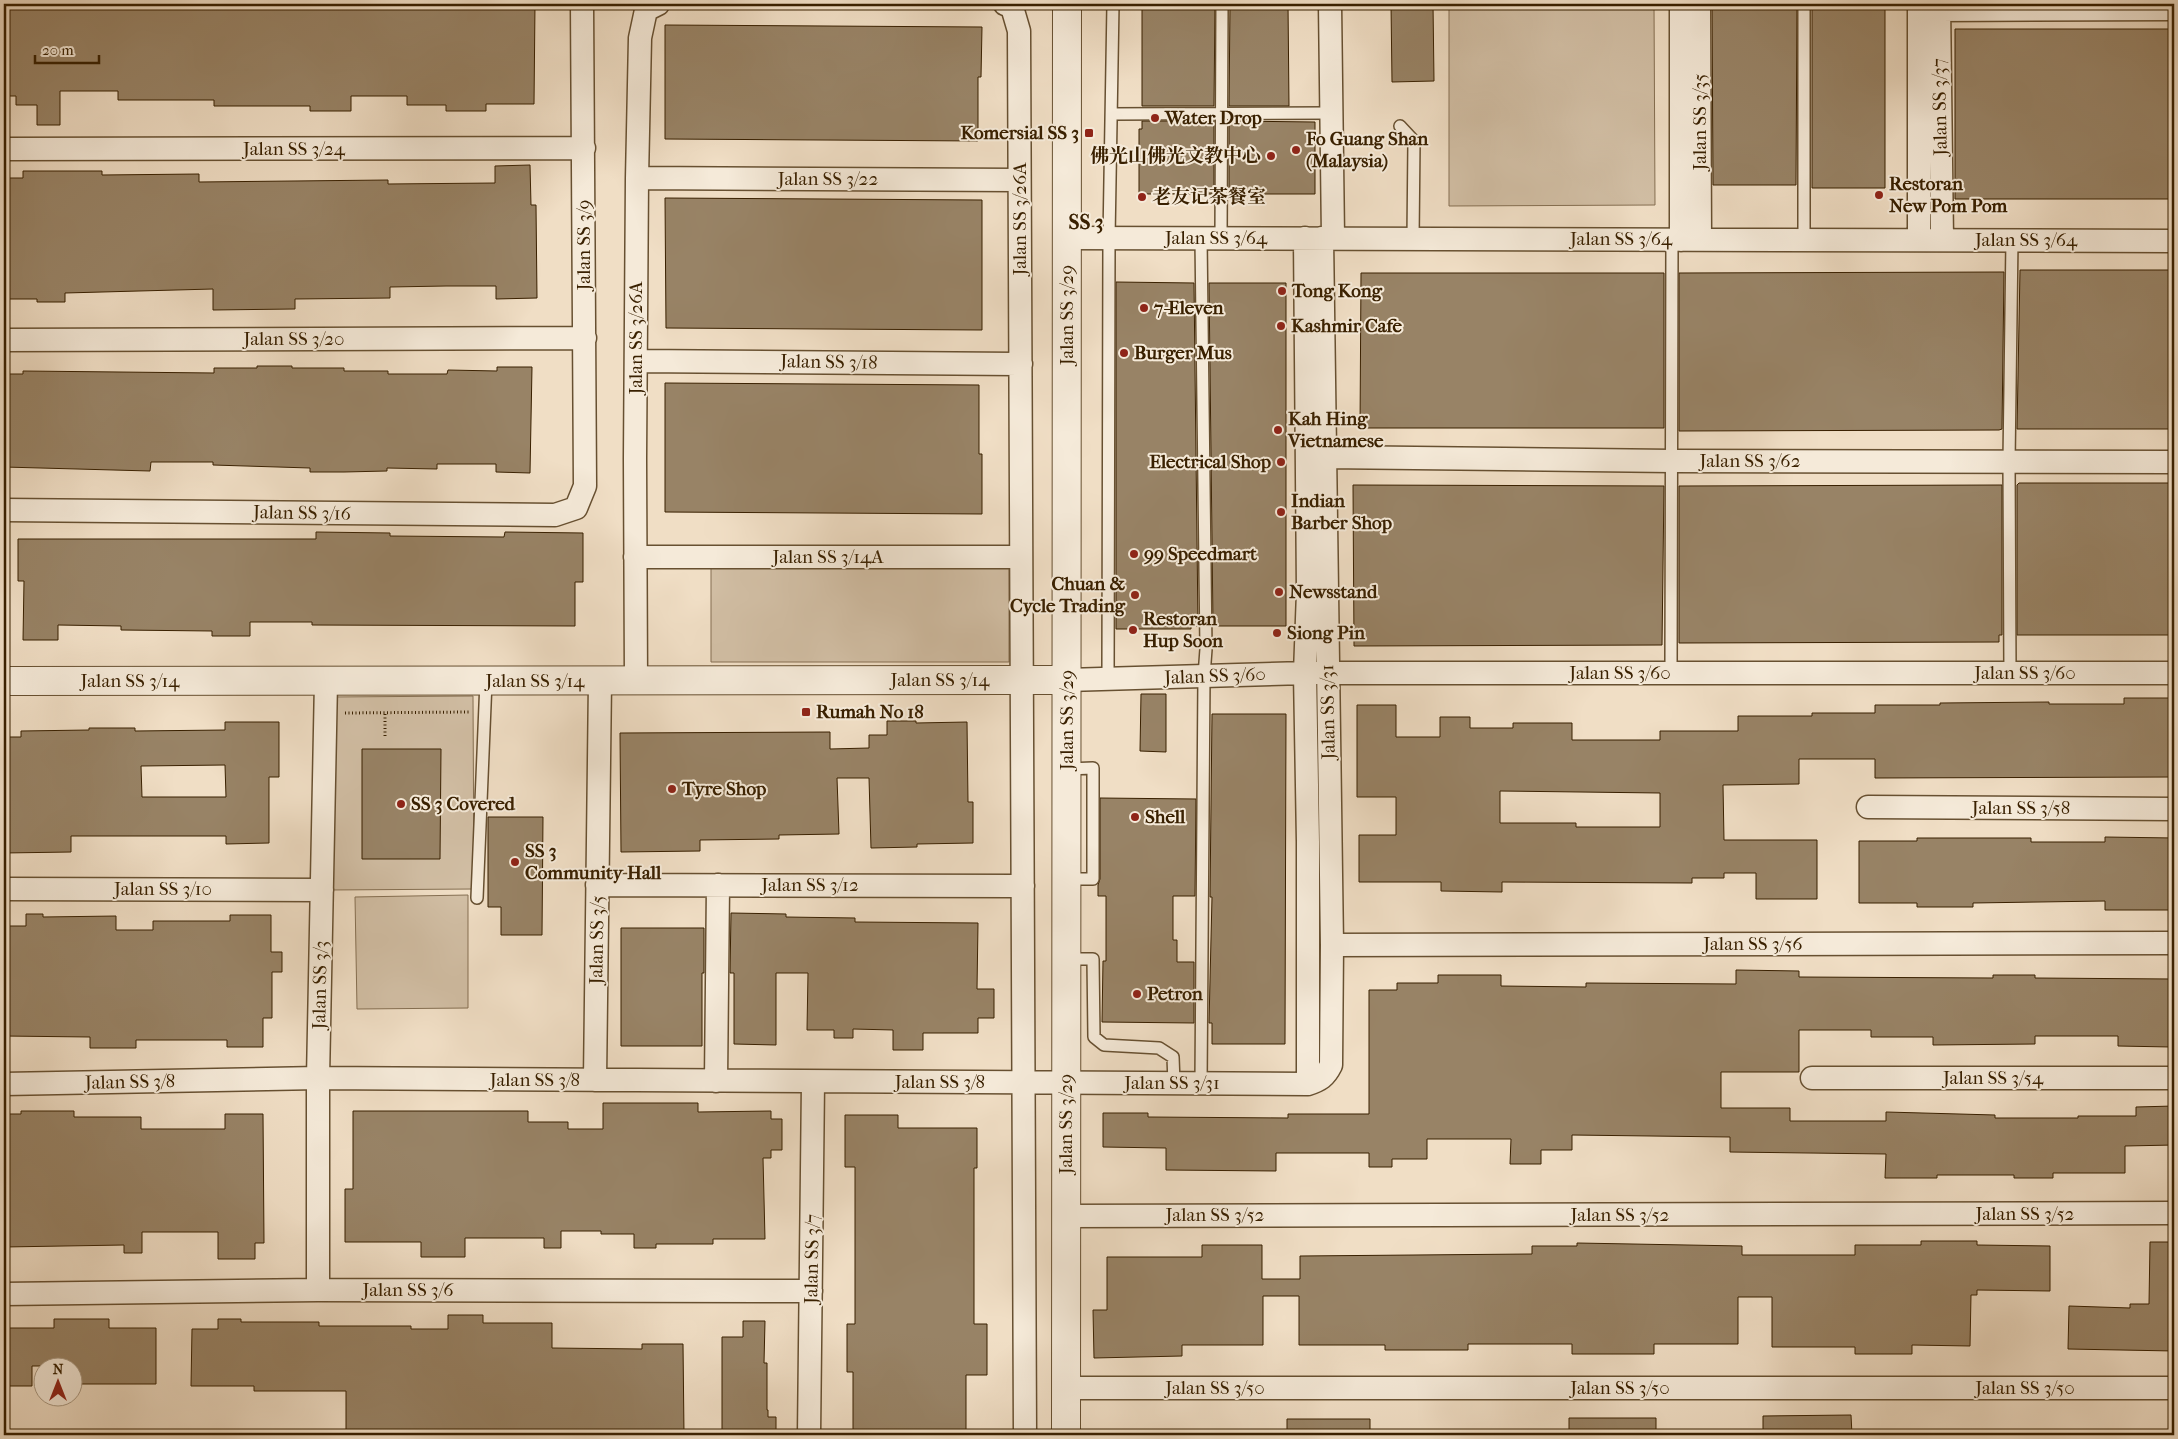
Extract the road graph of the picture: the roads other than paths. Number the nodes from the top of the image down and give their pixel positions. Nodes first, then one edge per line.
1 (582, 4) edge
2 (658, 4) edge
3 (1005, 4) edge
4 (1067, 4) edge
5 (1113, 4) edge
6 (1222, 4) edge
7 (1330, 4) edge
8 (1681, 4) edge
9 (1699, 4) edge
10 (1804, 4) edge
11 (1932, 6) edge
12 (2174, 9) edge
13 (1112, 114) junction
14 (1223, 114) junction
15 (1330, 114) junction
16 (1400, 126) dead end
17 (584, 148) junction
18 (4, 149) edge
19 (637, 178) junction
20 (1020, 180) junction
21 (1067, 238) junction
22 (1109, 238) junction
23 (1211, 238) junction
24 (1320, 239) junction
25 (1413, 239) junction
26 (1685, 240) junction
27 (1804, 240) junction
28 (1919, 240) junction
29 (1942, 240) junction
30 (2012, 240) junction
31 (2174, 240) edge
32 (585, 338) junction
33 (4, 340) edge
34 (637, 361) junction
35 (1020, 364) junction
36 (1326, 457) junction
37 (1672, 461) junction
38 (2009, 462) junction
39 (2174, 462) edge
40 (586, 486) joint
41 (4, 510) edge
42 (1021, 557) junction
43 (635, 558) junction
44 (1305, 673) junction
45 (1327, 673) junction
46 (1671, 673) junction
47 (2010, 673) junction
48 (2174, 673) edge
49 (1204, 676) junction
50 (1108, 679) junction
51 (1022, 680) junction
52 (1067, 680) junction
53 (4, 681) edge
54 (326, 681) junction
55 (486, 681) junction
56 (600, 681) junction
57 (636, 681) junction
58 (1868, 807) dead end
59 (2174, 809) edge
60 (598, 885) junction
61 (718, 885) junction
62 (1023, 886) junction
63 (4, 889) edge
64 (322, 890) junction
65 (477, 898) dead end
66 (2174, 943) edge
67 (1332, 945) junction
68 (1066, 959) junction
69 (318, 1078) junction
70 (1812, 1078) dead end
71 (2174, 1078) edge
72 (595, 1080) junction
73 (716, 1081) junction
74 (813, 1082) junction
75 (1024, 1082) junction
76 (1066, 1083) junction
77 (1174, 1083) junction
78 (1201, 1083) junction
79 (4, 1084) edge
80 (1308, 1084) junction
81 (2174, 1214) edge
82 (1066, 1216) junction
83 (318, 1290) junction
84 (812, 1291) junction
85 (4, 1294) edge
86 (1066, 1388) junction
87 (2174, 1388) edge
88 (810, 1435) edge
89 (1025, 1435) edge
90 (1066, 1435) edge

1 - 17 street, Jalan SS 3/9
2 - 19 street, Jalan SS 3/26A
3 - 20 street, Jalan SS 3/26A
4 - 21 street, Jalan SS 3/29
5 - 13 lane
6 - 14 lane
7 - 15 street
8 - 26 street, Jalan SS 3/35
9 - 26 street, Jalan SS 3/35
10 - 27 lane
11 - 12 street
11 - 28 street, Jalan SS 3/37
11 - 29 street, Jalan SS 3/37
13 - 14 lane
13 - 22 lane
14 - 15 lane
14 - 23 lane
15 - 24 street
16 - 25 lane
17 - 18 street, Jalan SS 3/24
17 - 32 street, Jalan SS 3/9
19 - 20 street, Jalan SS 3/22
19 - 34 street, Jalan SS 3/26A
20 - 35 street, Jalan SS 3/26A
21 - 22 street, Jalan SS 3/64
21 - 52 street, Jalan SS 3/29
22 - 23 street, Jalan SS 3/64
22 - 50 lane
23 - 24 street, Jalan SS 3/64
23 - 49 lane
24 - 25 street, Jalan SS 3/64
24 - 36 street, Jalan SS 3/31
24 - 44 street, Jalan SS 3/31
25 - 26 street, Jalan SS 3/64
26 - 27 street, Jalan SS 3/64
26 - 37 lane
27 - 28 street, Jalan SS 3/64
28 - 29 street, Jalan SS 3/64
29 - 30 street, Jalan SS 3/64
30 - 31 street, Jalan SS 3/64
30 - 38 lane
32 - 33 street, Jalan SS 3/20
32 - 40 street, Jalan SS 3/9
34 - 35 street, Jalan SS 3/18
34 - 43 street, Jalan SS 3/26A
35 - 42 street, Jalan SS 3/26A
36 - 37 street, Jalan SS 3/62
36 - 45 street, Jalan SS 3/31
37 - 38 street, Jalan SS 3/62
37 - 46 lane
38 - 39 street, Jalan SS 3/62
38 - 47 lane
40 - 41 street, Jalan SS 3/16
42 - 43 street, Jalan SS 3/14A
42 - 51 street, Jalan SS 3/26A
43 - 57 street, Jalan SS 3/26A
44 - 45 street, Jalan SS 3/60
44 - 49 street, Jalan SS 3/60
44 - 80 street, Jalan SS 3/31
45 - 46 street, Jalan SS 3/60
45 - 67 street, Jalan SS 3/31
46 - 47 street, Jalan SS 3/60
47 - 48 street, Jalan SS 3/60
49 - 50 street, Jalan SS 3/60
49 - 78 lane
50 - 52 street, Jalan SS 3/60
51 - 52 street, Jalan SS 3/14
51 - 57 street, Jalan SS 3/14
51 - 62 street, Jalan SS 3/26A
52 - 68 street, Jalan SS 3/29
53 - 54 street, Jalan SS 3/14
54 - 55 street, Jalan SS 3/14
54 - 64 street, Jalan SS 3/3
55 - 56 street, Jalan SS 3/14
55 - 65 lane
56 - 57 street, Jalan SS 3/14
56 - 60 street, Jalan SS 3/5
58 - 59 street, Jalan SS 3/58
60 - 61 street, Jalan SS 3/12
60 - 72 street, Jalan SS 3/5
61 - 62 street, Jalan SS 3/12
61 - 73 street
62 - 75 street, Jalan SS 3/26A
63 - 64 street, Jalan SS 3/10
64 - 69 street, Jalan SS 3/3
66 - 67 street, Jalan SS 3/56
67 - 80 street, Jalan SS 3/31
68 - 76 street, Jalan SS 3/29
68 - 77 lane
69 - 72 street, Jalan SS 3/8
69 - 79 street, Jalan SS 3/8
69 - 83 street, Jalan SS 3/3
70 - 71 street, Jalan SS 3/54
72 - 73 street, Jalan SS 3/8
73 - 74 street, Jalan SS 3/8
74 - 75 street, Jalan SS 3/8
74 - 84 street, Jalan SS 3/7
75 - 76 street, Jalan SS 3/8
75 - 89 street, Jalan SS 3/26A
76 - 77 street, Jalan SS 3/31
76 - 82 street, Jalan SS 3/29
77 - 78 street, Jalan SS 3/31
78 - 80 street, Jalan SS 3/31
81 - 82 street, Jalan SS 3/52
82 - 86 street, Jalan SS 3/29
83 - 84 street, Jalan SS 3/6
83 - 85 street, Jalan SS 3/6
84 - 88 street, Jalan SS 3/7
86 - 87 street, Jalan SS 3/50
86 - 90 street, Jalan SS 3/29

